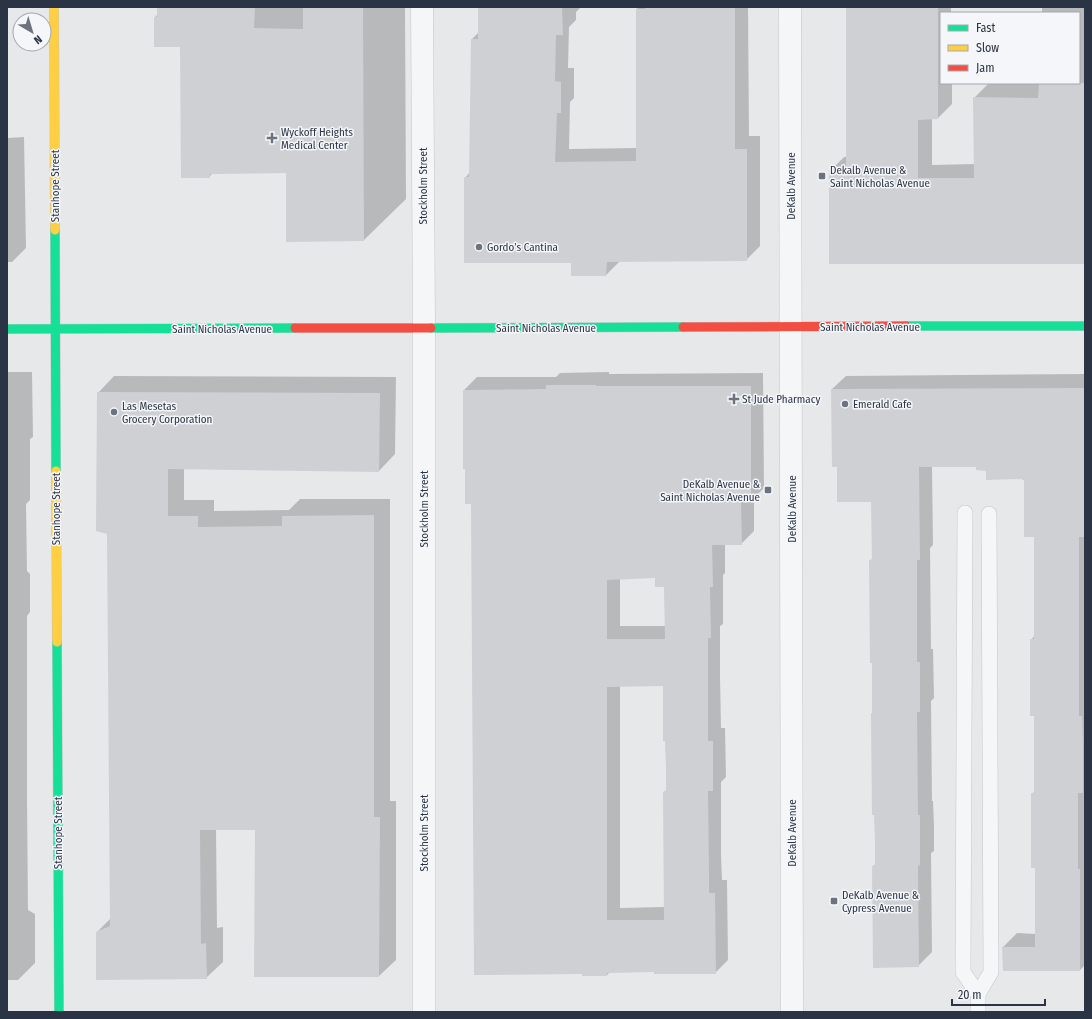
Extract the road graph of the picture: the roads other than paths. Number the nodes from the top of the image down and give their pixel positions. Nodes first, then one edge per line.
1 (54, 7) edge
2 (422, 7) edge
3 (790, 7) edge
4 (1085, 326) edge
5 (792, 327) junction
6 (424, 328) junction
7 (7, 329) edge
8 (55, 329) junction
9 (965, 513) dead end
10 (989, 514) dead end
11 (978, 994) junction
12 (59, 1012) edge
13 (424, 1012) edge
14 (792, 1012) edge
15 (978, 1012) edge

1 - 8 street, Stanhope Street
2 - 6 street, Stockholm Street
3 - 5 street, DeKalb Avenue
4 - 5 street, Saint Nicholas Avenue
5 - 6 street, Saint Nicholas Avenue
5 - 14 street, DeKalb Avenue
6 - 8 street, Saint Nicholas Avenue
6 - 13 street, Stockholm Street
7 - 8 street, Saint Nicholas Avenue
8 - 12 street, Stanhope Street
9 - 11 lane
10 - 11 lane
11 - 15 lane

